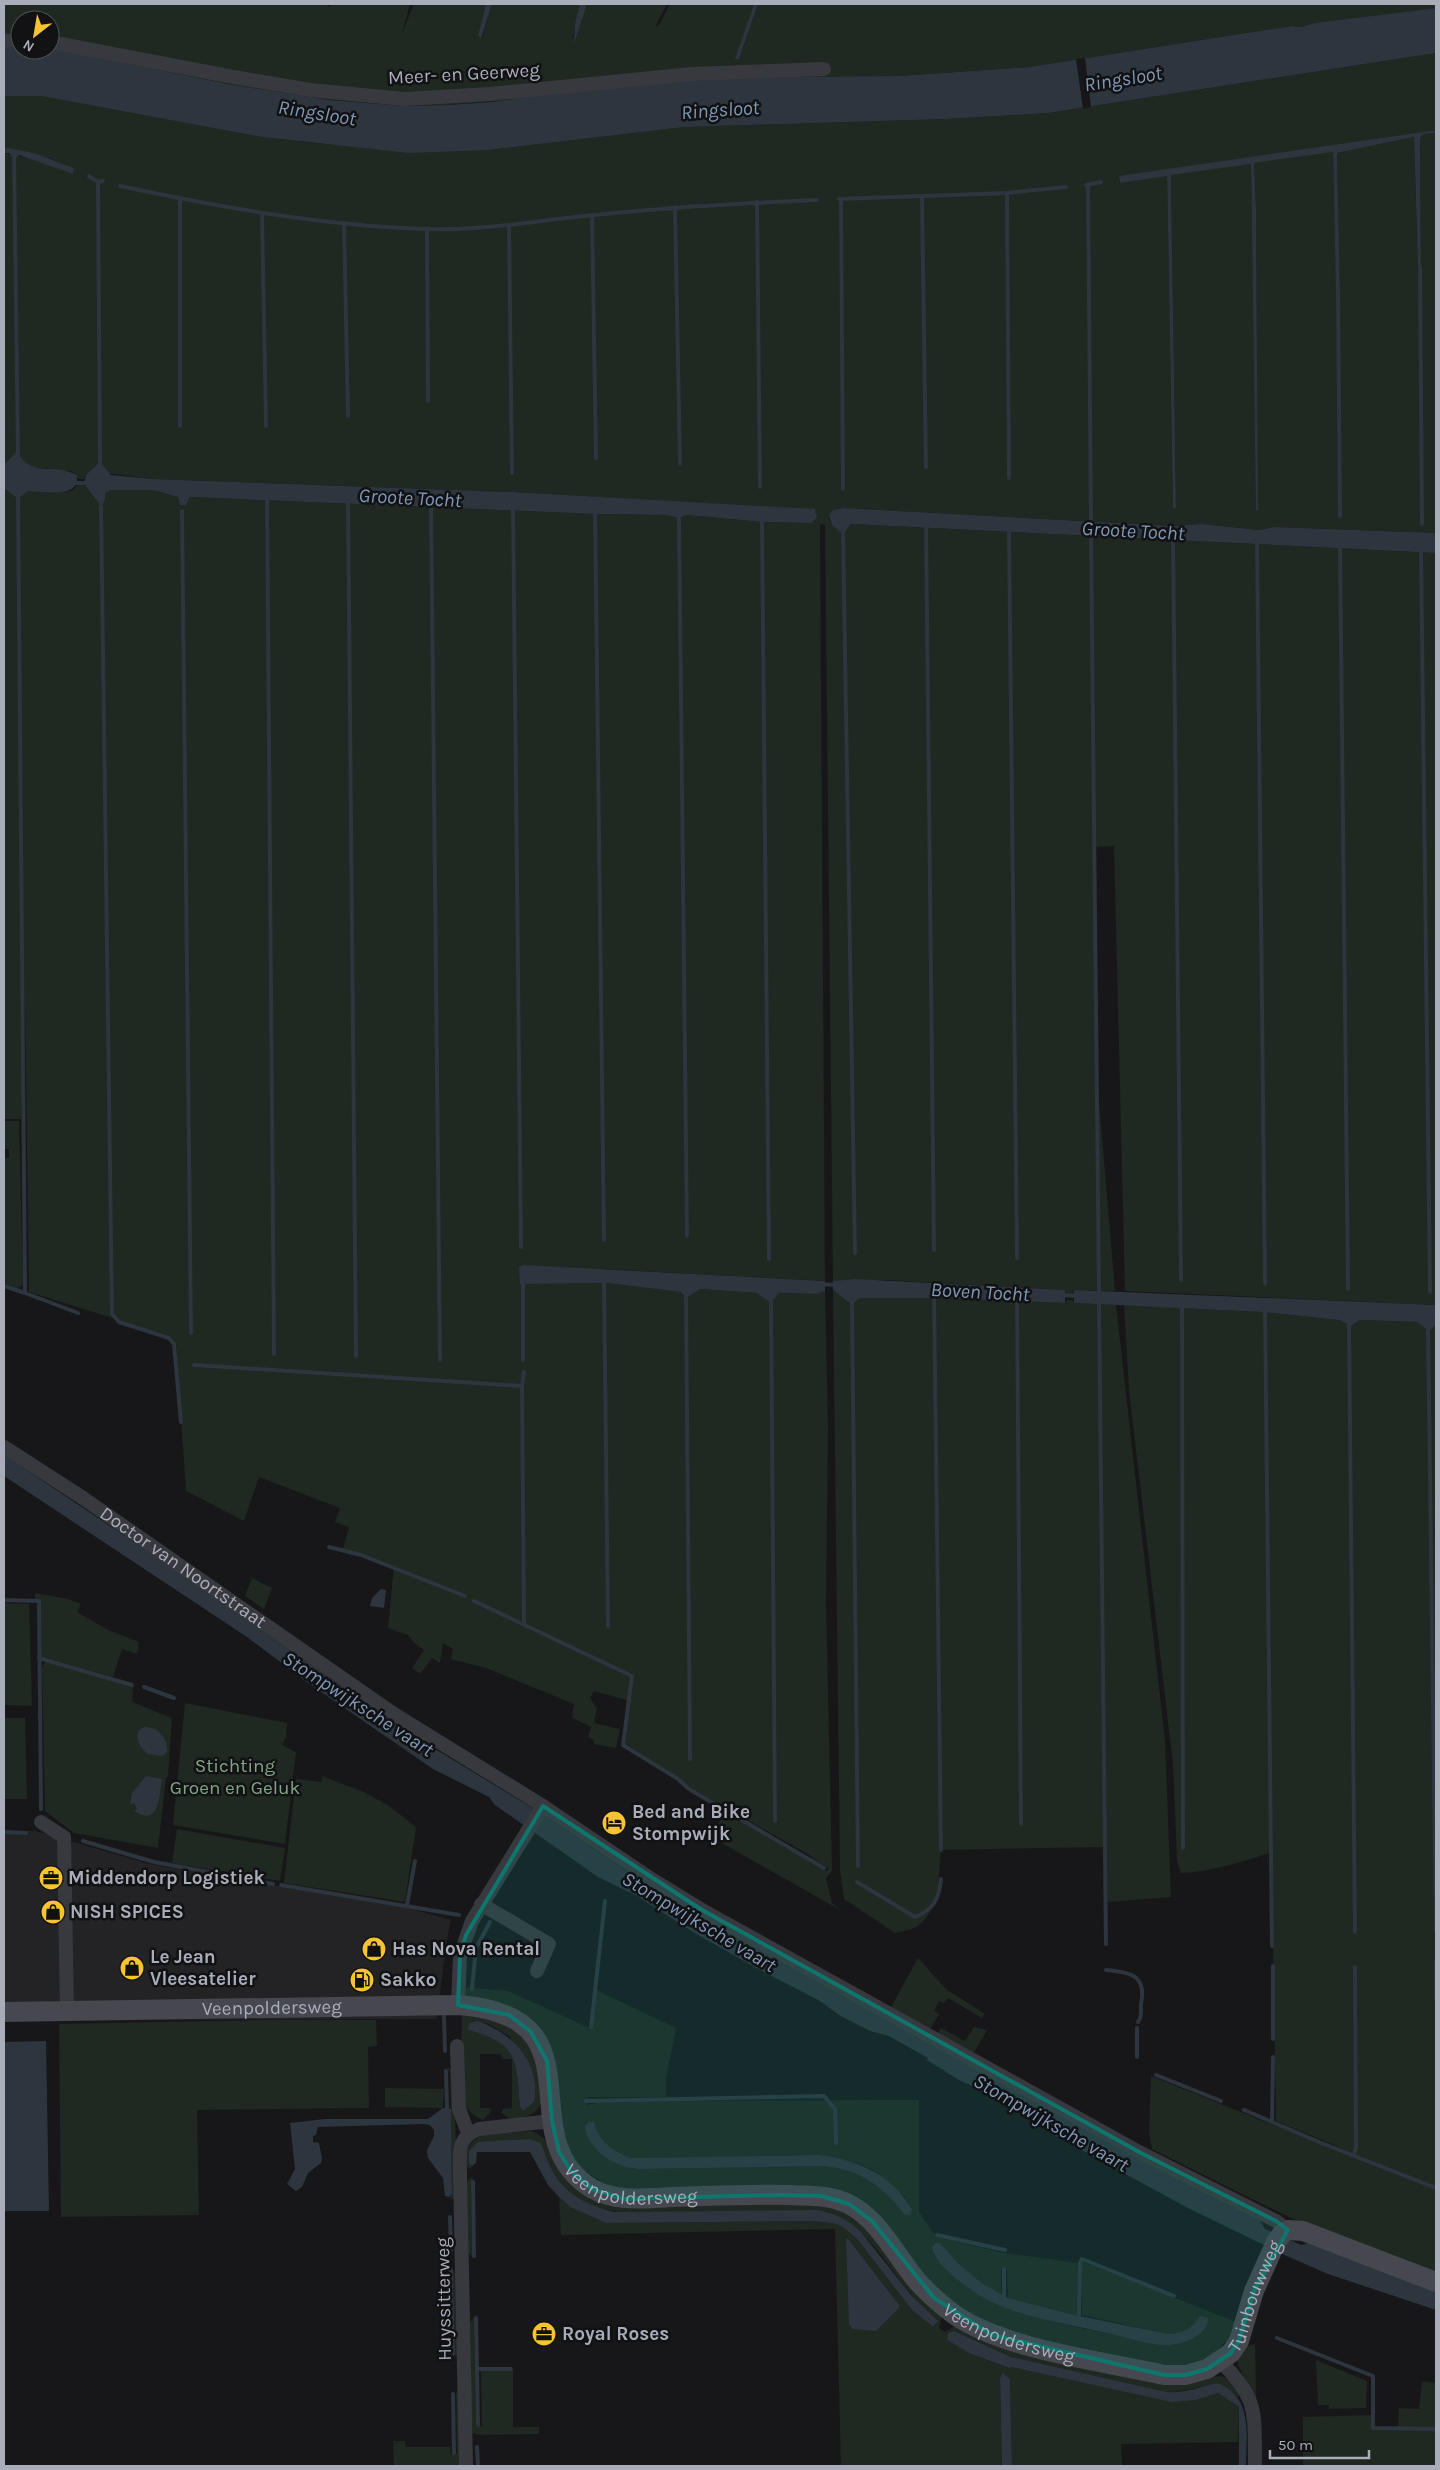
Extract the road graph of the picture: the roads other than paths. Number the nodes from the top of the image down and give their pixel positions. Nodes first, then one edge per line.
1 (60, 44) edge
2 (824, 69) dead end
3 (4, 1447) edge
4 (541, 1808) junction
5 (41, 1822) dead end
6 (482, 1904) junction
7 (537, 1971) dead end
8 (458, 2005) junction
9 (67, 2011) junction
10 (4, 2012) edge
11 (457, 2046) dead end
12 (552, 2121) junction
13 (468, 2133) junction
14 (1285, 2232) junction
15 (1436, 2282) edge
16 (1220, 2361) junction
17 (466, 2466) edge
18 (1255, 2466) edge

1 - 2 street, Meer- en Geerweg
3 - 4 street, Doctor van Noortstraat
4 - 6 street
4 - 14 street, Doctor van Noortstraat
5 - 9 street
6 - 7 street
6 - 8 street
8 - 9 street, Veenpoldersweg
8 - 12 street, Veenpoldersweg
9 - 10 street, Veenpoldersweg
11 - 13 street
12 - 13 street
12 - 16 street, Veenpoldersweg
13 - 17 street, Huyssitterweg
14 - 15 street, Doctor van Noortstraat
14 - 16 street, Tuinbouwweg
16 - 18 street, Tuinbouwweg

